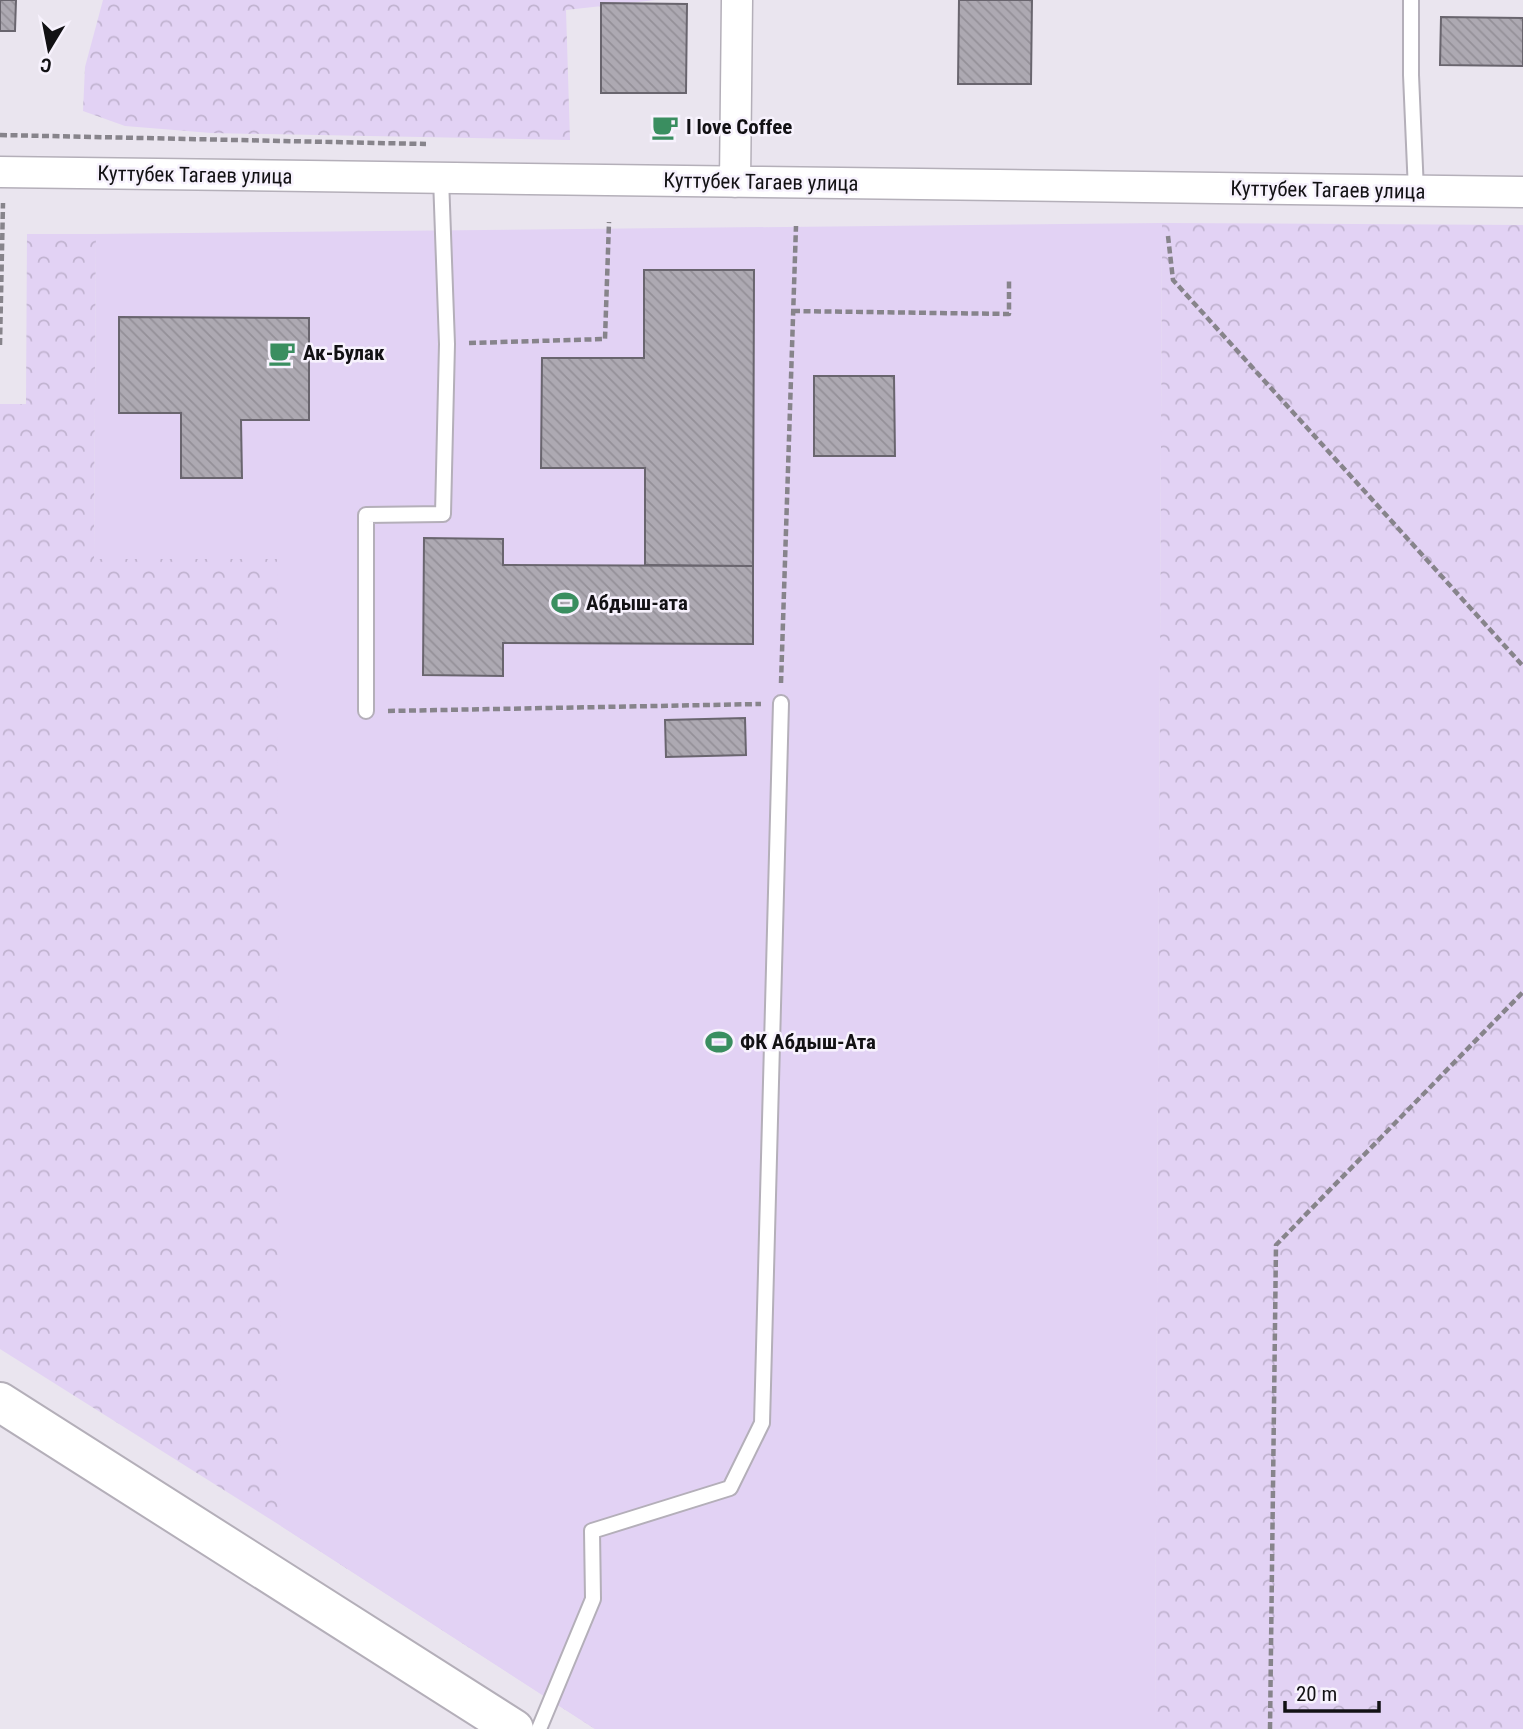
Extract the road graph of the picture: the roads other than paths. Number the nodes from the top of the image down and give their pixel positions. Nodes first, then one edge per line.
1 (737, 0) edge
2 (1411, 0) edge
3 (2, 172) edge
4 (442, 178) junction
5 (735, 182) junction
6 (1416, 191) junction
7 (1523, 192) edge
8 (780, 704) road end
9 (366, 712) road end
10 (0, 1402) edge
11 (514, 1729) edge
12 (539, 1729) edge

1 - 5 street
2 - 6 lane
3 - 4 street, Куттубек Тагаев улица
4 - 5 street, Куттубек Тагаев улица
4 - 9 lane
5 - 6 street, Куттубек Тагаев улица
6 - 7 street, Куттубек Тагаев улица
8 - 12 lane
10 - 11 street

